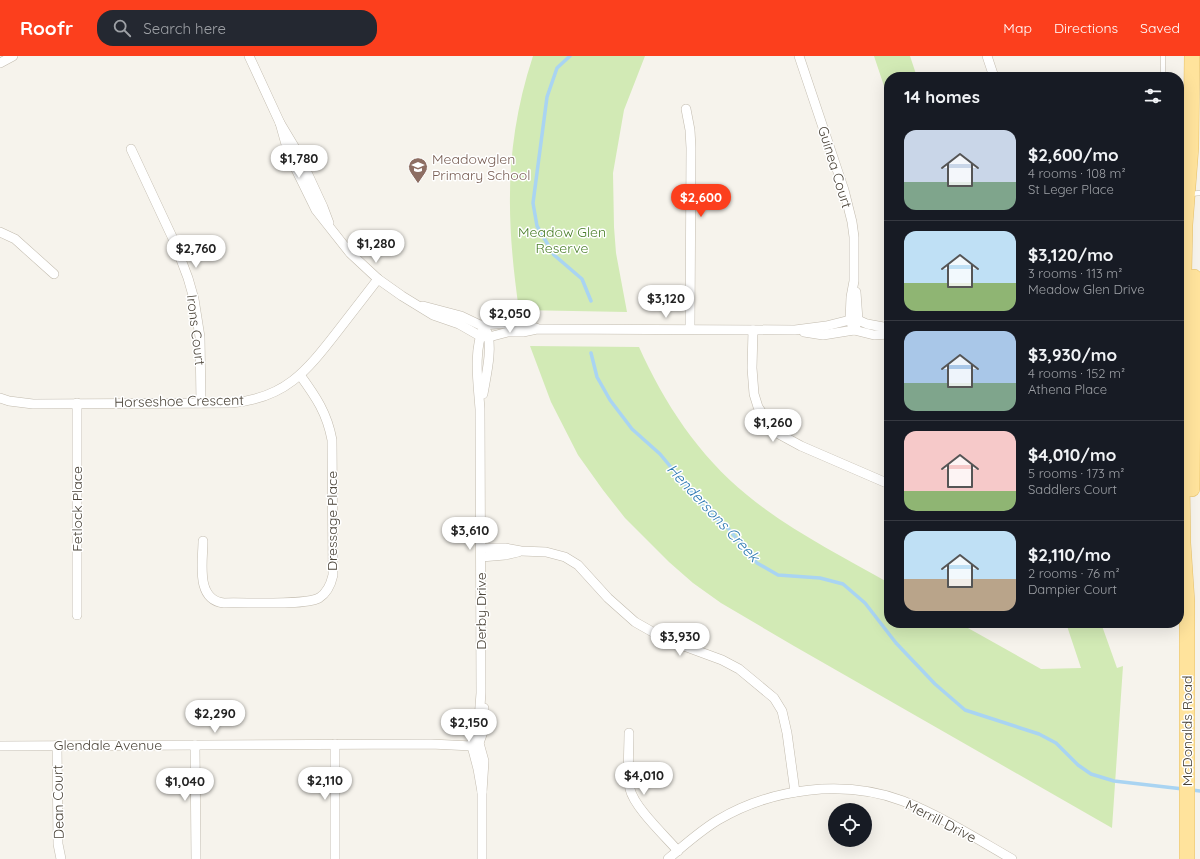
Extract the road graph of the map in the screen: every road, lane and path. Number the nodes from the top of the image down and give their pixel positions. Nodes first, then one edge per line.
1 (13, 56) edge
2 (249, 56) edge
3 (799, 56) edge
4 (987, 56) edge
5 (1163, 56) edge
6 (1192, 56) edge
7 (0, 63) edge
8 (992, 72) edge
9 (1163, 72) edge
10 (686, 109) dead end
11 (1196, 112) edge
12 (131, 149) dead end
13 (1194, 193) edge
14 (0, 232) edge
15 (54, 274) dead end
16 (378, 279) junction
17 (414, 304) junction
18 (854, 320) junction
19 (484, 326) junction
20 (884, 327) edge
21 (537, 329) junction
22 (690, 329) junction
23 (753, 330) junction
24 (795, 330) junction
25 (854, 330) junction
26 (1185, 332) edge
27 (884, 334) edge
28 (484, 337) junction
29 (1184, 352) edge
30 (300, 375) junction
31 (0, 398) edge
32 (77, 403) junction
33 (201, 403) junction
34 (884, 482) edge
35 (203, 541) dead end
36 (481, 552) junction
37 (1184, 558) edge
38 (77, 615) dead end
39 (628, 733) dead end
40 (475, 743) junction
41 (335, 744) junction
42 (57, 745) junction
43 (195, 745) junction
44 (0, 746) edge
45 (795, 792) junction
46 (678, 851) junction
47 (61, 859) edge
48 (196, 859) edge
49 (335, 859) edge
50 (482, 859) edge
51 (668, 859) edge
52 (1012, 859) edge
53 (1187, 859) edge

1 - 7 street
2 - 16 street
3 - 18 street, Guinea Court
4 - 8 street
5 - 9 lane
6 - 11 main road, McDonalds Road
10 - 22 street
11 - 13 main road, McDonalds Road
12 - 33 street, Irons Court
13 - 26 main road, McDonalds Road
14 - 15 street
16 - 17 street
16 - 30 street, Horseshoe Crescent
17 - 19 street
17 - 28 street
18 - 20 street
18 - 24 street
18 - 25 street, Guinea Court
19 - 21 street
19 - 28 street, Derby Drive
21 - 22 street
21 - 28 street
22 - 23 street
23 - 24 street
23 - 34 street
24 - 25 street
25 - 27 street
26 - 29 main road, McDonalds Road
28 - 36 street, Derby Drive
30 - 33 street, Horseshoe Crescent
30 - 35 street, Dressage Place
31 - 32 street, Horseshoe Crescent
32 - 33 street, Horseshoe Crescent
32 - 38 street, Fetlock Place
36 - 40 street, Derby Drive
36 - 45 street
37 - 53 main road, McDonalds Road
39 - 46 street
40 - 41 street, Glendale Avenue
40 - 50 street
41 - 43 street, Glendale Avenue
41 - 49 street
42 - 43 street, Glendale Avenue
42 - 44 street, Glendale Avenue
42 - 47 street, Dean Court
43 - 48 street
45 - 46 street, Merrill Drive
45 - 52 street, Merrill Drive
46 - 51 street, Merrill Drive

